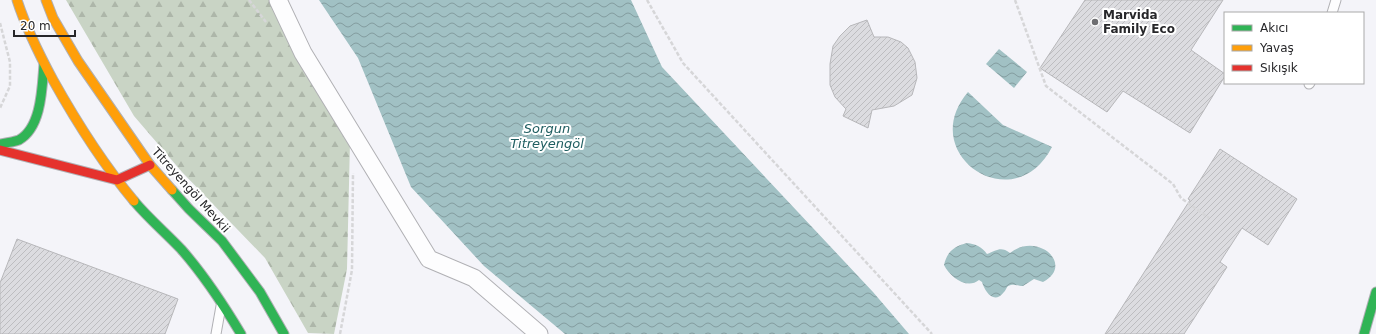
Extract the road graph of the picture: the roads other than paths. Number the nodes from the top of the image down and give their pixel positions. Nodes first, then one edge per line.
1 (17, 0) edge
2 (46, 0) edge
3 (278, 0) edge
4 (1336, 0) edge
5 (1332, 12) edge
6 (44, 64) junction
7 (0, 144) edge
8 (0, 150) edge
9 (150, 165) junction
10 (117, 180) junction
11 (1376, 292) edge
12 (222, 301) junction
13 (216, 334) edge
14 (241, 334) edge
15 (284, 334) edge
16 (539, 334) edge
17 (1364, 334) edge

1 - 6 street
2 - 9 street, Titreyengöl Mevkii
3 - 16 street
4 - 5 lane
6 - 7 street
6 - 10 street
8 - 10 street
9 - 10 street
9 - 15 street, Titreyengöl Mevkii
10 - 12 street
11 - 17 street
12 - 13 lane
12 - 14 street

